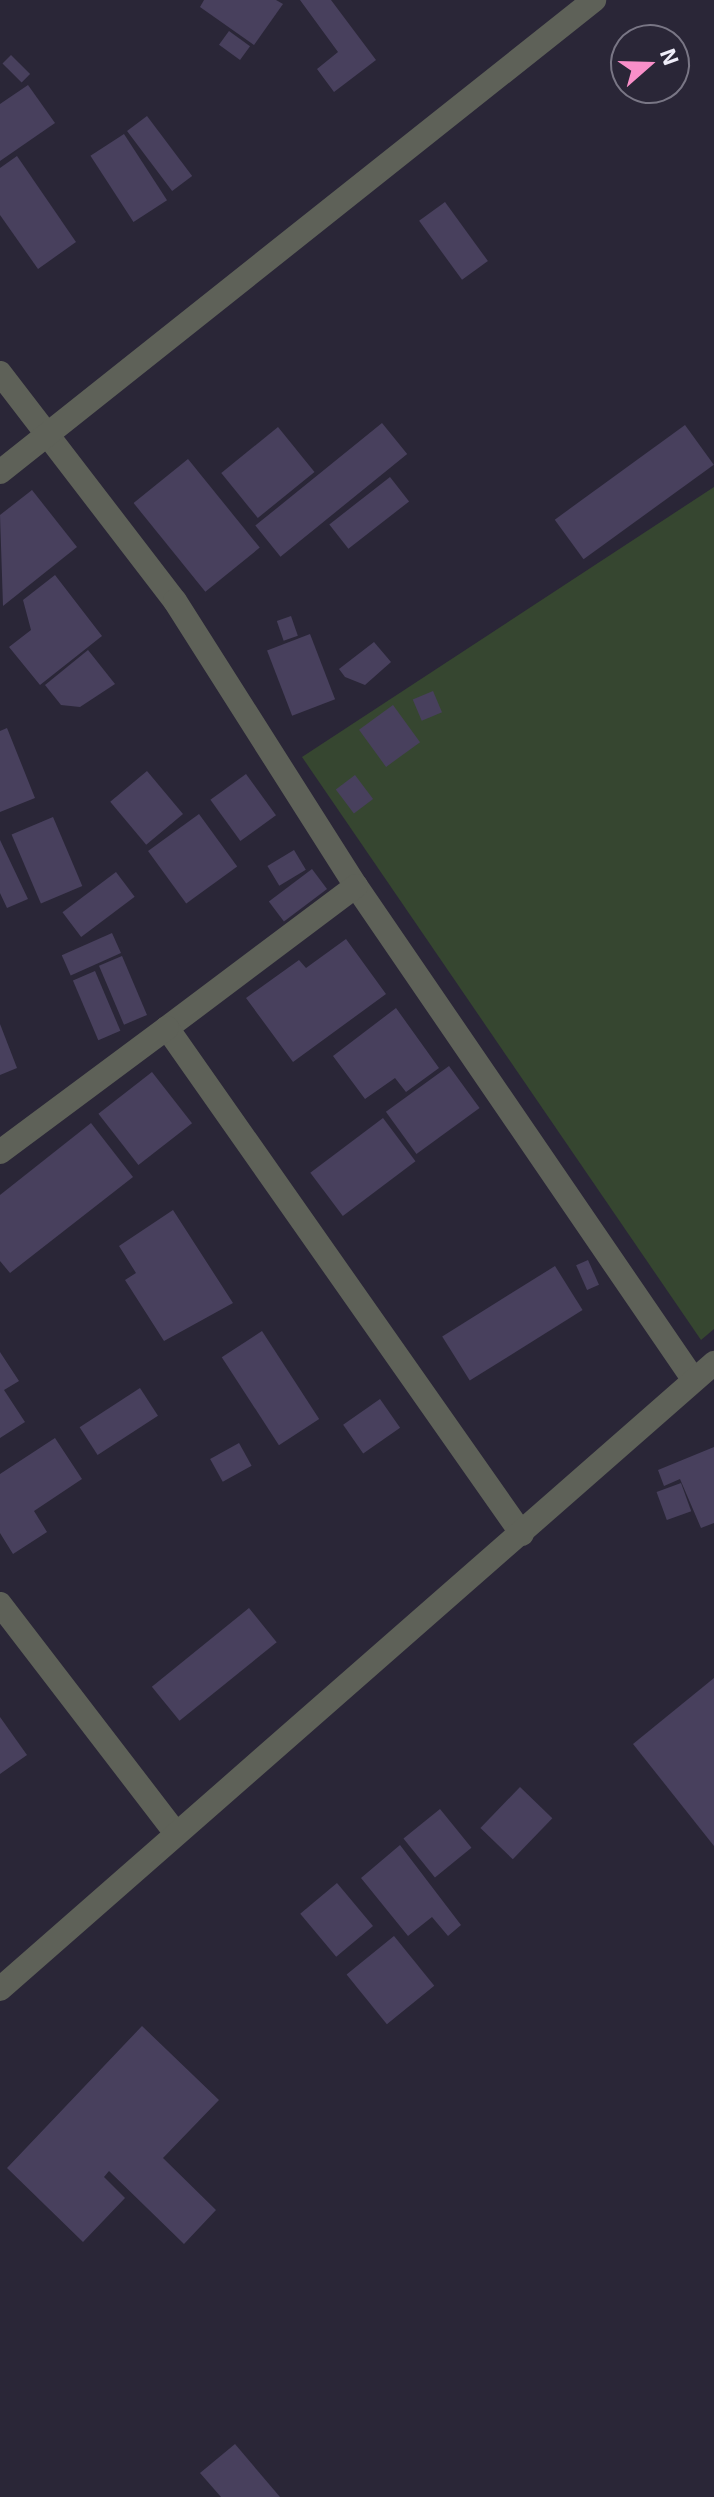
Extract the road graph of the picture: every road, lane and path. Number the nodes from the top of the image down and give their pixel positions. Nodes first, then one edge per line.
1 (594, 0) edge
2 (0, 373) edge
3 (47, 435) junction
4 (0, 472) edge
5 (356, 886) junction
6 (167, 1028) junction
7 (0, 1152) edge
8 (714, 1363) edge
9 (693, 1379) junction
10 (522, 1534) junction
11 (0, 1604) edge
12 (175, 1832) junction
13 (0, 1989) edge

1 - 3 street
2 - 3 street
3 - 4 street
3 - 5 street
5 - 6 street
5 - 9 street
6 - 7 street
6 - 10 street
8 - 9 street
9 - 10 street
10 - 12 street
11 - 12 street
12 - 13 street

